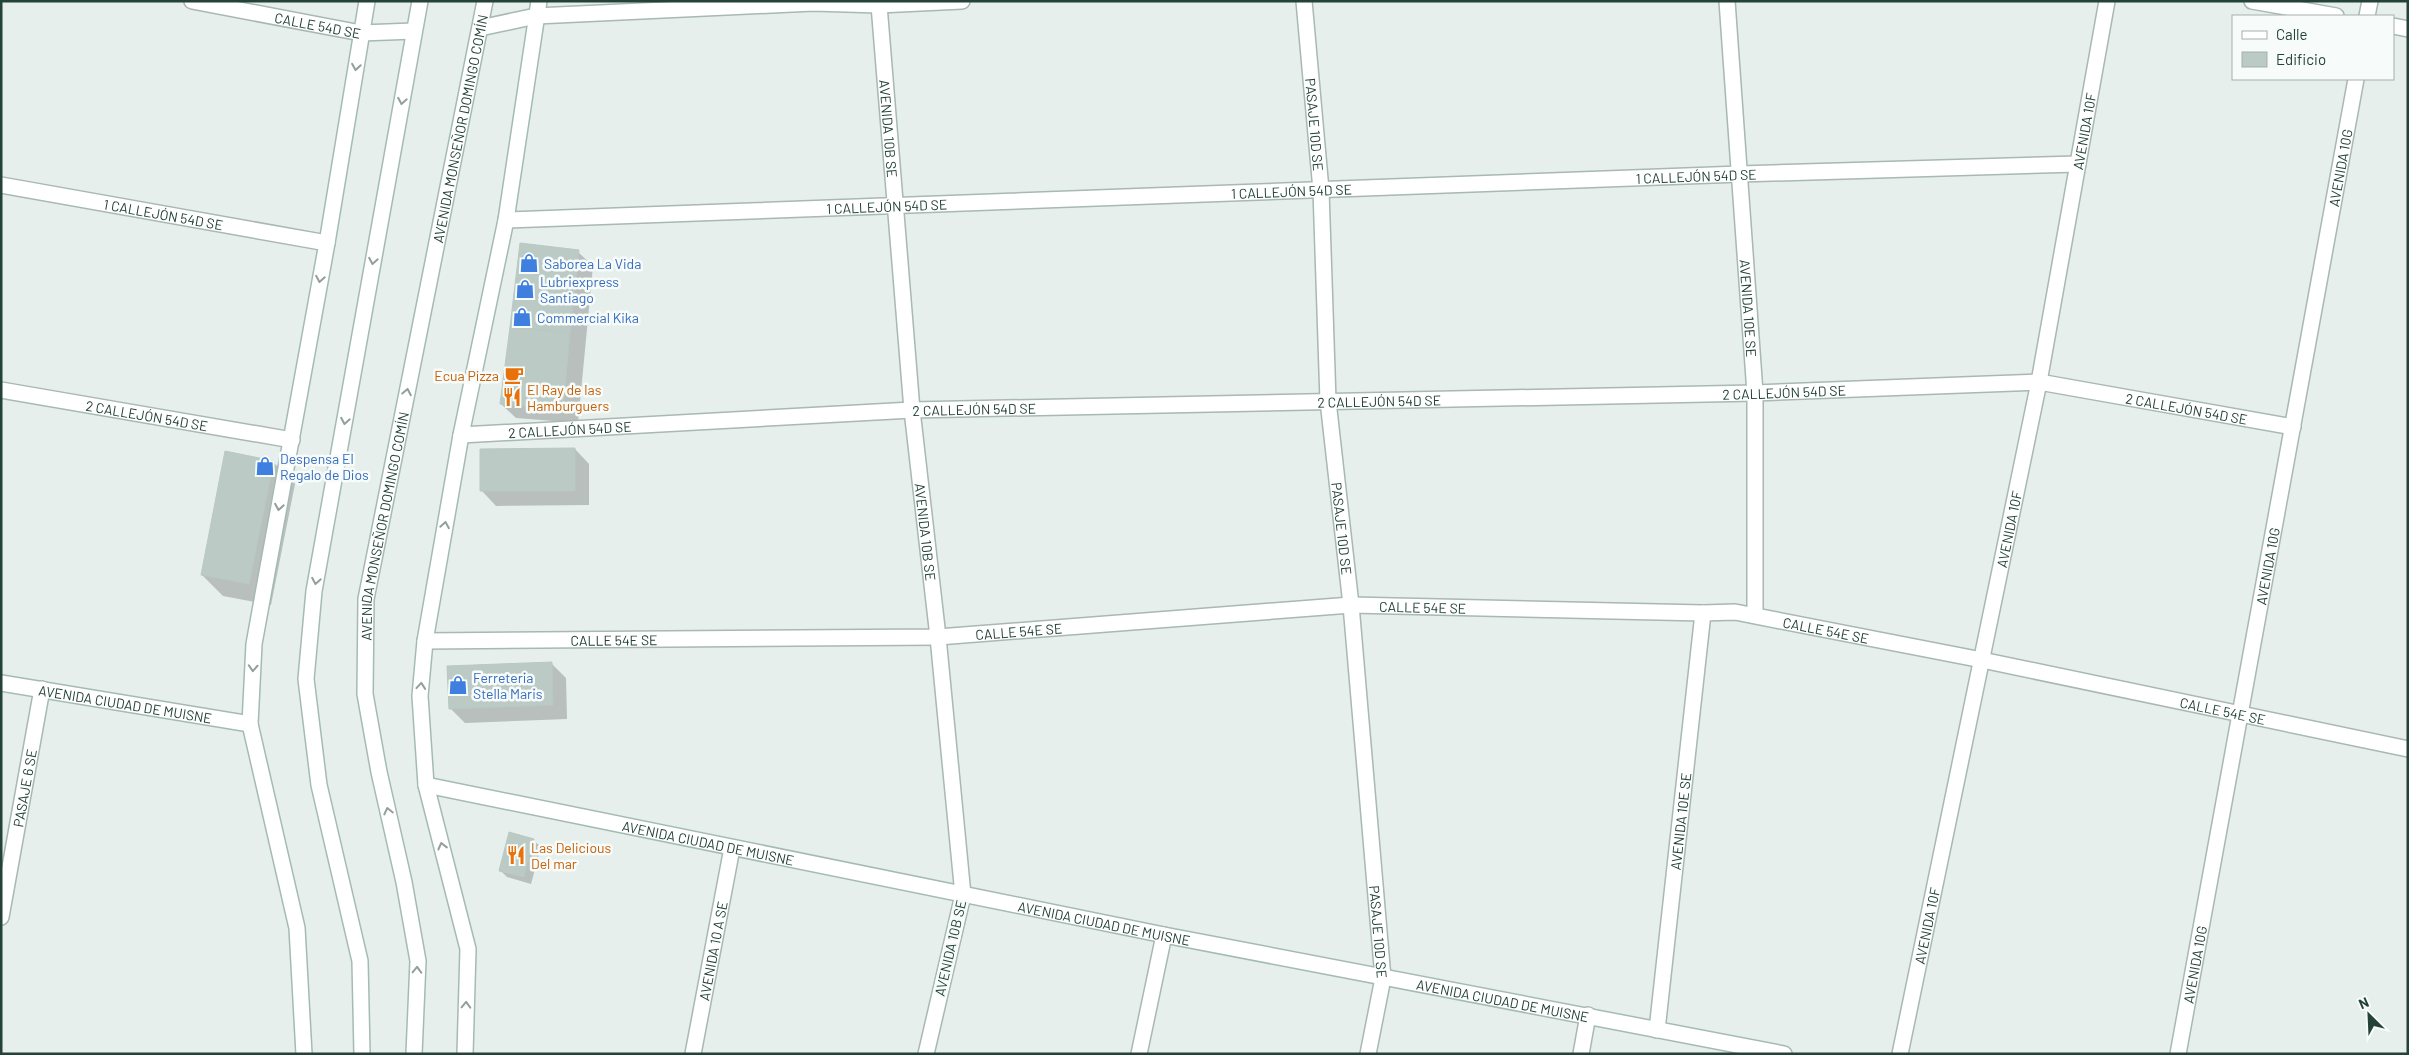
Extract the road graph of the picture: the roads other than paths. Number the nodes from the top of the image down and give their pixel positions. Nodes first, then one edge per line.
1 (192, 1) edge
2 (367, 1) edge
3 (420, 1) edge
4 (484, 1) edge
5 (539, 1) edge
6 (962, 1) edge
7 (1304, 1) edge
8 (1727, 1) edge
9 (2106, 1) edge
10 (2252, 1) edge
11 (2370, 1) edge
12 (813, 2) edge
13 (879, 5) junction
14 (2330, 15) edge
15 (2367, 15) edge
16 (536, 16) junction
17 (2394, 26) edge
18 (480, 28) junction
19 (2408, 29) edge
20 (414, 31) junction
21 (361, 33) junction
22 (2356, 80) edge
23 (2078, 164) junction
24 (1740, 174) junction
25 (1, 185) edge
26 (1321, 190) junction
27 (895, 206) junction
28 (506, 220) junction
29 (327, 243) junction
30 (2039, 382) junction
31 (1, 390) edge
32 (1755, 393) junction
33 (1328, 401) junction
34 (912, 410) junction
35 (2293, 427) junction
36 (461, 435) junction
37 (292, 440) junction
38 (1351, 605) junction
39 (1703, 613) junction
40 (1756, 615) junction
41 (938, 637) junction
42 (425, 641) junction
43 (1982, 660) junction
44 (1, 682) edge
45 (42, 689) junction
46 (2240, 714) junction
47 (250, 724) junction
48 (2408, 749) edge
49 (426, 785) junction
50 (732, 848) junction
51 (963, 895) junction
52 (1, 917) edge
53 (1164, 935) junction
54 (1383, 978) junction
55 (1588, 1015) junction
56 (1657, 1030) junction
57 (304, 1054) edge
58 (362, 1054) edge
59 (414, 1054) edge
60 (465, 1054) edge
61 (693, 1054) edge
62 (926, 1054) edge
63 (1139, 1054) edge
64 (1368, 1054) edge
65 (1581, 1054) edge
66 (1784, 1054) edge
67 (1900, 1054) edge
68 (2178, 1054) edge

1 - 21 street, CALLE 54D SE
2 - 21 street
3 - 20 street
4 - 18 street, AVENIDA MONSEÑOR DOMINGO COMÍN
5 - 16 street
6 - 13 street
7 - 26 street, PASAJE 10D SE
8 - 24 street, AVENIDA 10E SE
9 - 23 street, AVENIDA 10F
10 - 14 street
11 - 15 street
12 - 13 street
12 - 16 street
13 - 27 street, AVENIDA 10B SE
16 - 18 street
16 - 28 street
17 - 19 street
59 -> 18 street, AVENIDA MONSEÑOR DOMINGO COMÍN
20 - 21 street, CALLE 54D SE
20 -> 58 street
21 -> 29 street
22 - 35 street, AVENIDA 10G
23 - 24 street, 1 CALLEJÓN 54D SE
23 - 30 street, AVENIDA 10F
24 - 26 street, 1 CALLEJÓN 54D SE
24 - 32 street, AVENIDA 10E SE
25 - 29 street, 1 CALLEJÓN 54D SE
26 - 27 street, 1 CALLEJÓN 54D SE
26 - 33 street, PASAJE 10D SE
27 - 28 street, 1 CALLEJÓN 54D SE
27 - 34 street, AVENIDA 10B SE
28 - 36 street
29 -> 37 street
30 - 32 street, 2 CALLEJÓN 54D SE
30 - 35 street, 2 CALLEJÓN 54D SE
30 - 43 street, AVENIDA 10F
31 - 37 street, 2 CALLEJÓN 54D SE
32 - 33 street, 2 CALLEJÓN 54D SE
32 - 40 street, AVENIDA 10E SE
33 - 34 street, 2 CALLEJÓN 54D SE
33 - 38 street, PASAJE 10D SE
34 - 36 street, 2 CALLEJÓN 54D SE
34 - 41 street, AVENIDA 10B SE
35 - 46 street, AVENIDA 10G
42 -> 36 street
37 -> 47 street
38 - 39 street, CALLE 54E SE
38 - 41 street, CALLE 54E SE
38 - 54 street, PASAJE 10D SE
39 - 40 street, CALLE 54E SE
39 - 56 street, AVENIDA 10E SE
40 - 43 street, CALLE 54E SE
41 - 42 street, CALLE 54E SE
41 - 51 street, AVENIDA 10B SE
49 -> 42 street
43 - 46 street, CALLE 54E SE
43 - 67 street, AVENIDA 10F
44 - 45 street, AVENIDA CIUDAD DE MUISNE
45 - 47 street, AVENIDA CIUDAD DE MUISNE
45 - 52 street, PASAJE 6 SE
46 - 48 street, CALLE 54E SE
46 - 68 street, AVENIDA 10G
47 - 57 street
49 - 50 street, AVENIDA CIUDAD DE MUISNE
60 -> 49 street
50 - 51 street, AVENIDA CIUDAD DE MUISNE
50 - 61 street, AVENIDA 10 A SE
51 - 53 street, AVENIDA CIUDAD DE MUISNE
51 - 62 street, AVENIDA 10B SE
53 - 54 street, AVENIDA CIUDAD DE MUISNE
53 - 63 street
54 - 55 street, AVENIDA CIUDAD DE MUISNE
54 - 64 street, PASAJE 10D SE
55 - 56 street, AVENIDA CIUDAD DE MUISNE
55 - 65 street
56 - 66 street, AVENIDA CIUDAD DE MUISNE

